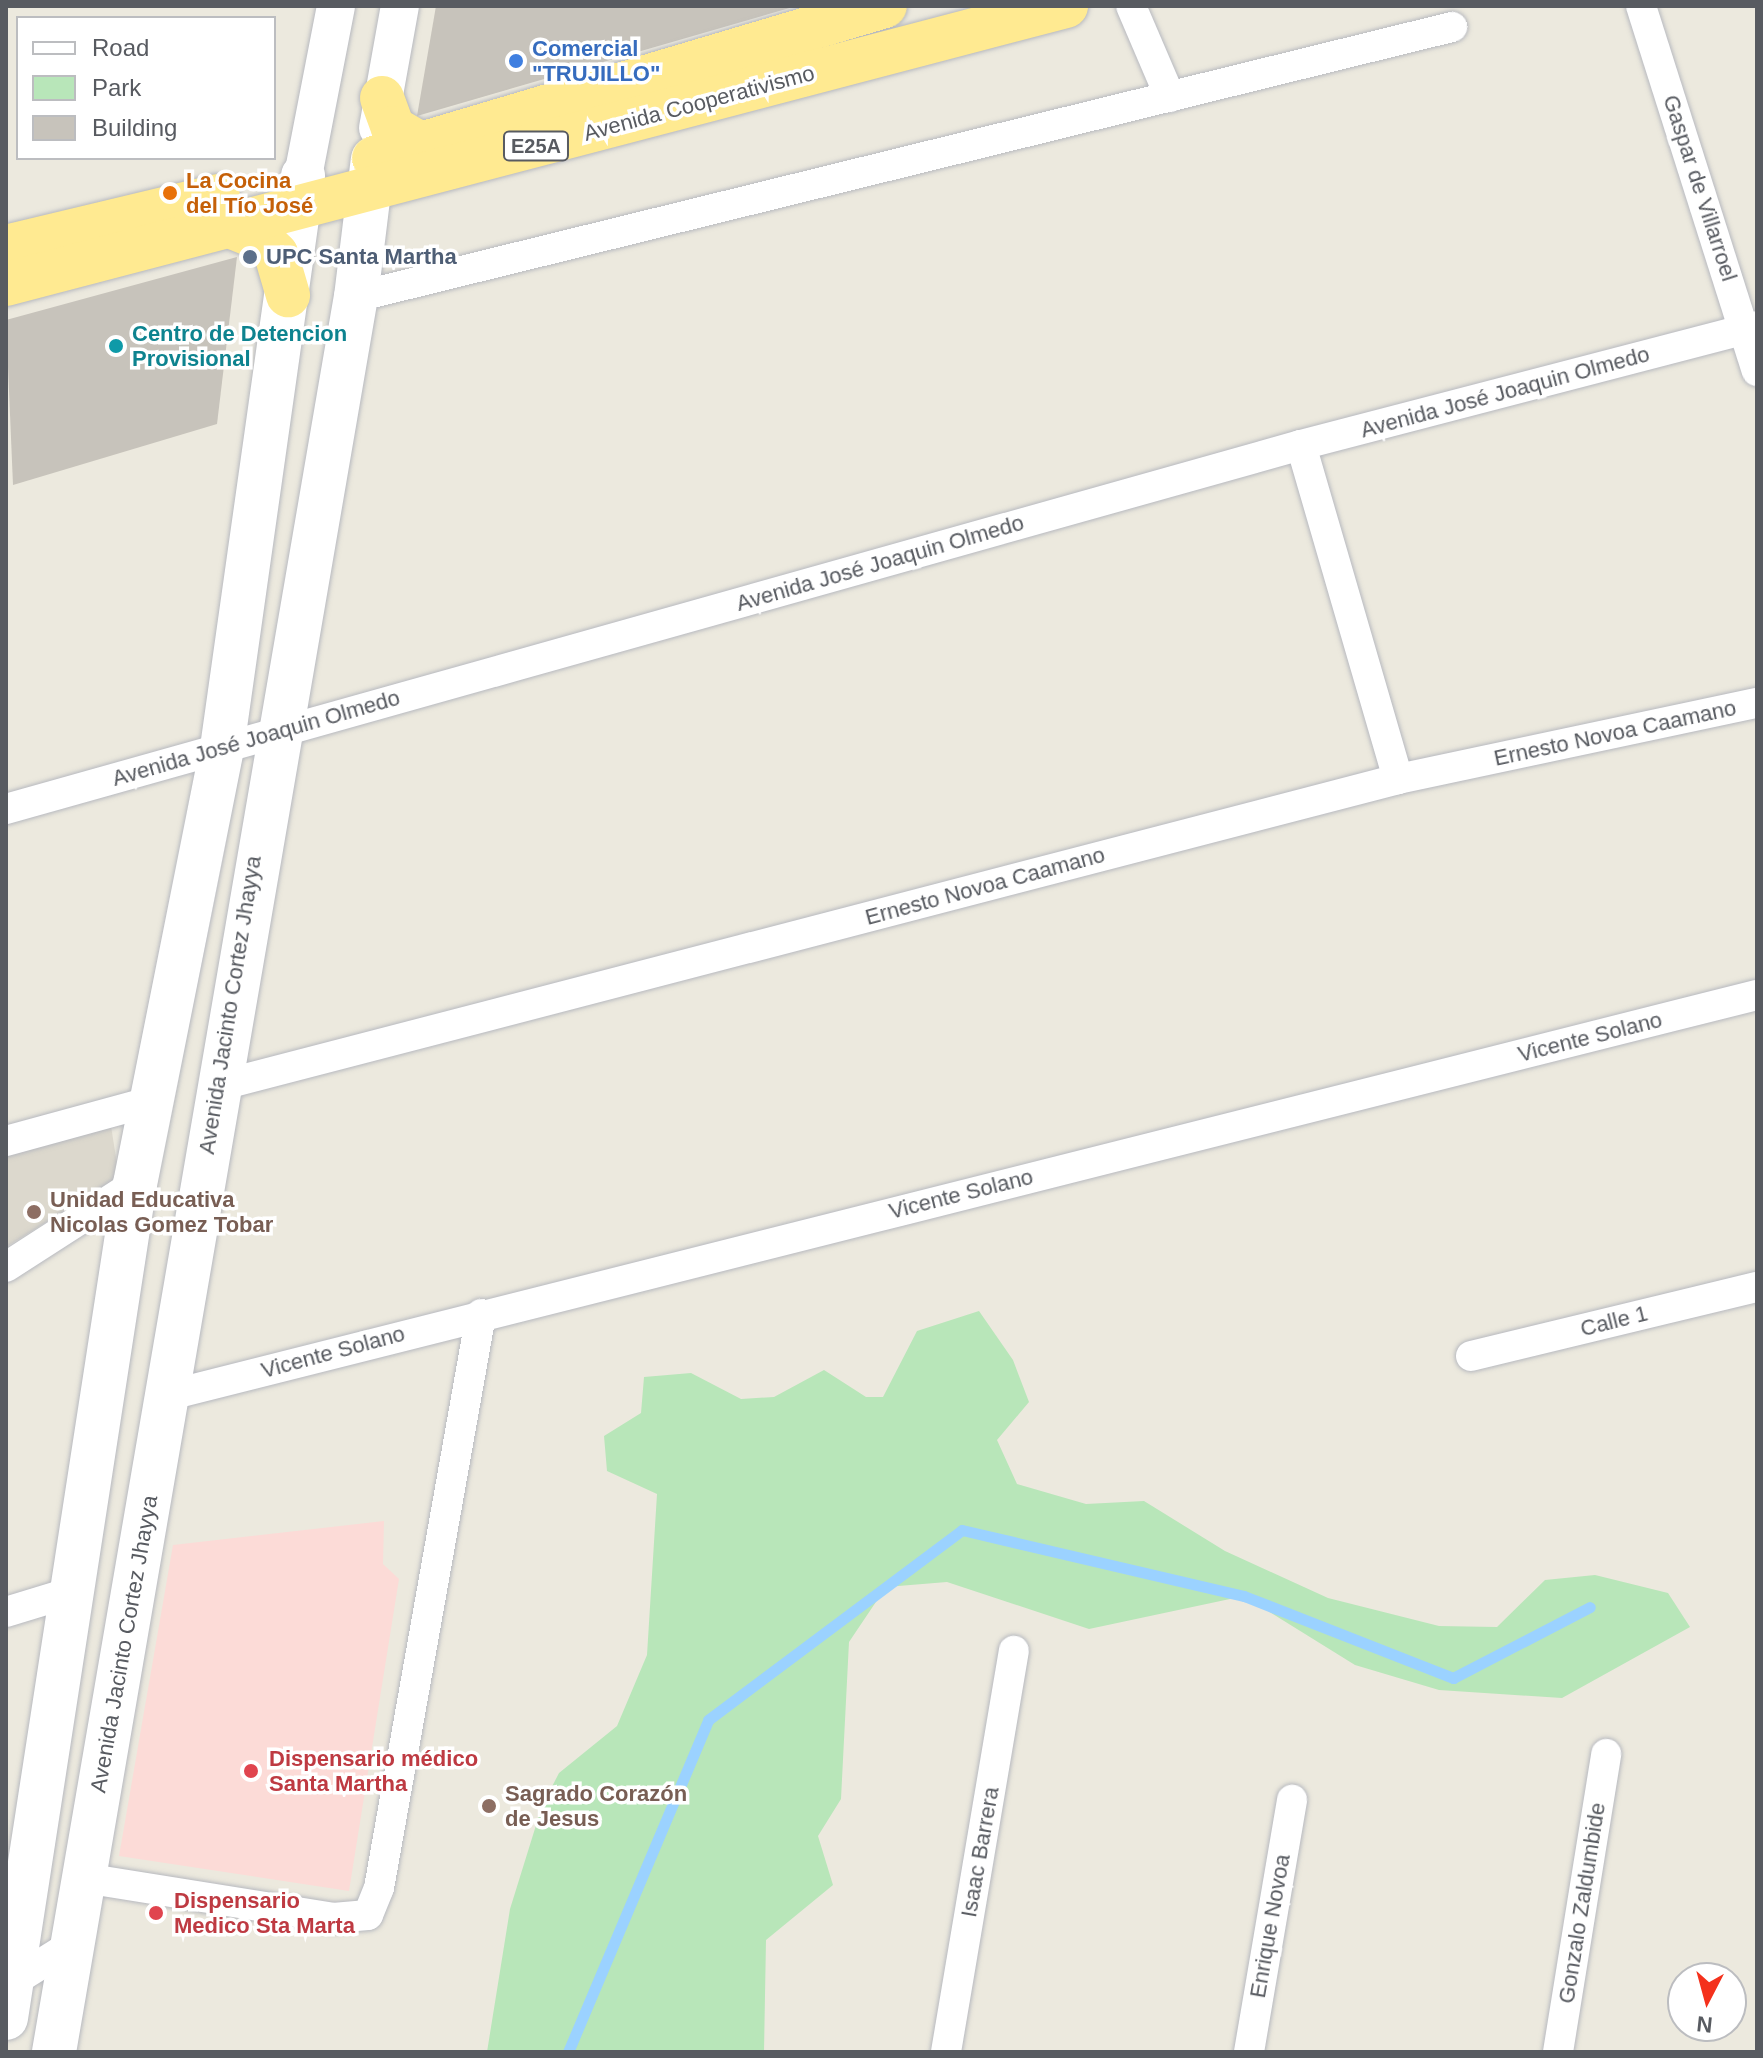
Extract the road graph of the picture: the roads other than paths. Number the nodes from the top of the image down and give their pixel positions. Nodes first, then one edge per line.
1 (336, 6) edge
2 (400, 6) edge
3 (885, 6) edge
4 (1066, 6) edge
5 (1131, 6) edge
6 (1641, 6) edge
7 (1452, 27) dead end
8 (1170, 97) junction
9 (382, 98) junction
10 (422, 145) junction
11 (370, 175) junction
12 (300, 191) junction
13 (225, 224) junction
14 (6, 247) edge
15 (6, 284) edge
16 (288, 295) junction
17 (356, 297) junction
18 (1751, 328) edge
19 (1757, 371) edge
20 (1301, 445) junction
21 (1757, 703) edge
22 (275, 733) junction
23 (222, 748) junction
24 (1398, 779) junction
25 (6, 809) edge
26 (1757, 995) edge
27 (218, 1086) junction
28 (152, 1101) junction
29 (6, 1141) edge
30 (135, 1184) junction
31 (6, 1267) edge
32 (1757, 1287) edge
33 (481, 1314) junction
34 (1471, 1356) dead end
35 (166, 1396) junction
36 (68, 1593) junction
37 (6, 1612) edge
38 (1014, 1651) dead end
39 (1606, 1754) dead end
40 (1292, 1800) dead end
41 (84, 1878) junction
42 (71, 1945) junction
43 (8, 1995) edge
44 (54, 2052) edge
45 (946, 2052) edge
46 (1249, 2052) edge
47 (1558, 2052) edge

1 - 12 street
2 - 9 street, Avenida Jacinto Cortez Jhayya
3 - 10 highway, Avenida Cooperativismo / E25A
4 - 11 highway, Avenida Cooperativismo / E25A
5 - 8 street
6 - 18 street, Gaspar de Villarroel
7 - 8 street
8 - 17 street
9 - 10 highway
9 - 11 street, Avenida Jacinto Cortez Jhayya
10 - 11 highway, Avenida Cooperativismo / E25A
11 - 12 highway, Avenida Cooperativismo / E25A
11 - 17 main road, Avenida Jacinto Cortez Jhayya
12 - 13 highway, Avenida Cooperativismo / E25A
12 - 14 highway, Avenida Cooperativismo / E25A
12 - 16 main road
13 - 15 highway, Avenida Cooperativismo / E25A
13 - 16 highway
16 - 23 main road
17 - 22 main road, Avenida Jacinto Cortez Jhayya
18 - 19 street, Gaspar de Villarroel
18 - 20 street, Avenida José Joaquin Olmedo
20 - 22 street, Avenida José Joaquin Olmedo
20 - 24 street
21 - 24 street, Ernesto Novoa Caamano
22 - 23 street, Avenida José Joaquin Olmedo
22 - 27 main road, Avenida Jacinto Cortez Jhayya
23 - 25 street, Avenida José Joaquin Olmedo
23 - 28 main road
24 - 27 street, Ernesto Novoa Caamano
26 - 33 street, Vicente Solano
27 - 35 main road, Avenida Jacinto Cortez Jhayya
28 - 29 street
28 - 30 main road
30 - 31 street
30 - 36 main road
32 - 34 street, Calle 1
33 - 35 street, Vicente Solano
33 - 41 street
35 - 41 main road, Avenida Jacinto Cortez Jhayya
36 - 37 street
36 - 43 main road
38 - 45 street, Isaac Barrera
39 - 47 street, Gonzalo Zaldumbide
40 - 46 street, Enrique Novoa
41 - 42 main road, Avenida Jacinto Cortez Jhayya
42 - 43 street
42 - 44 main road, Avenida Jacinto Cortez Jhayya

